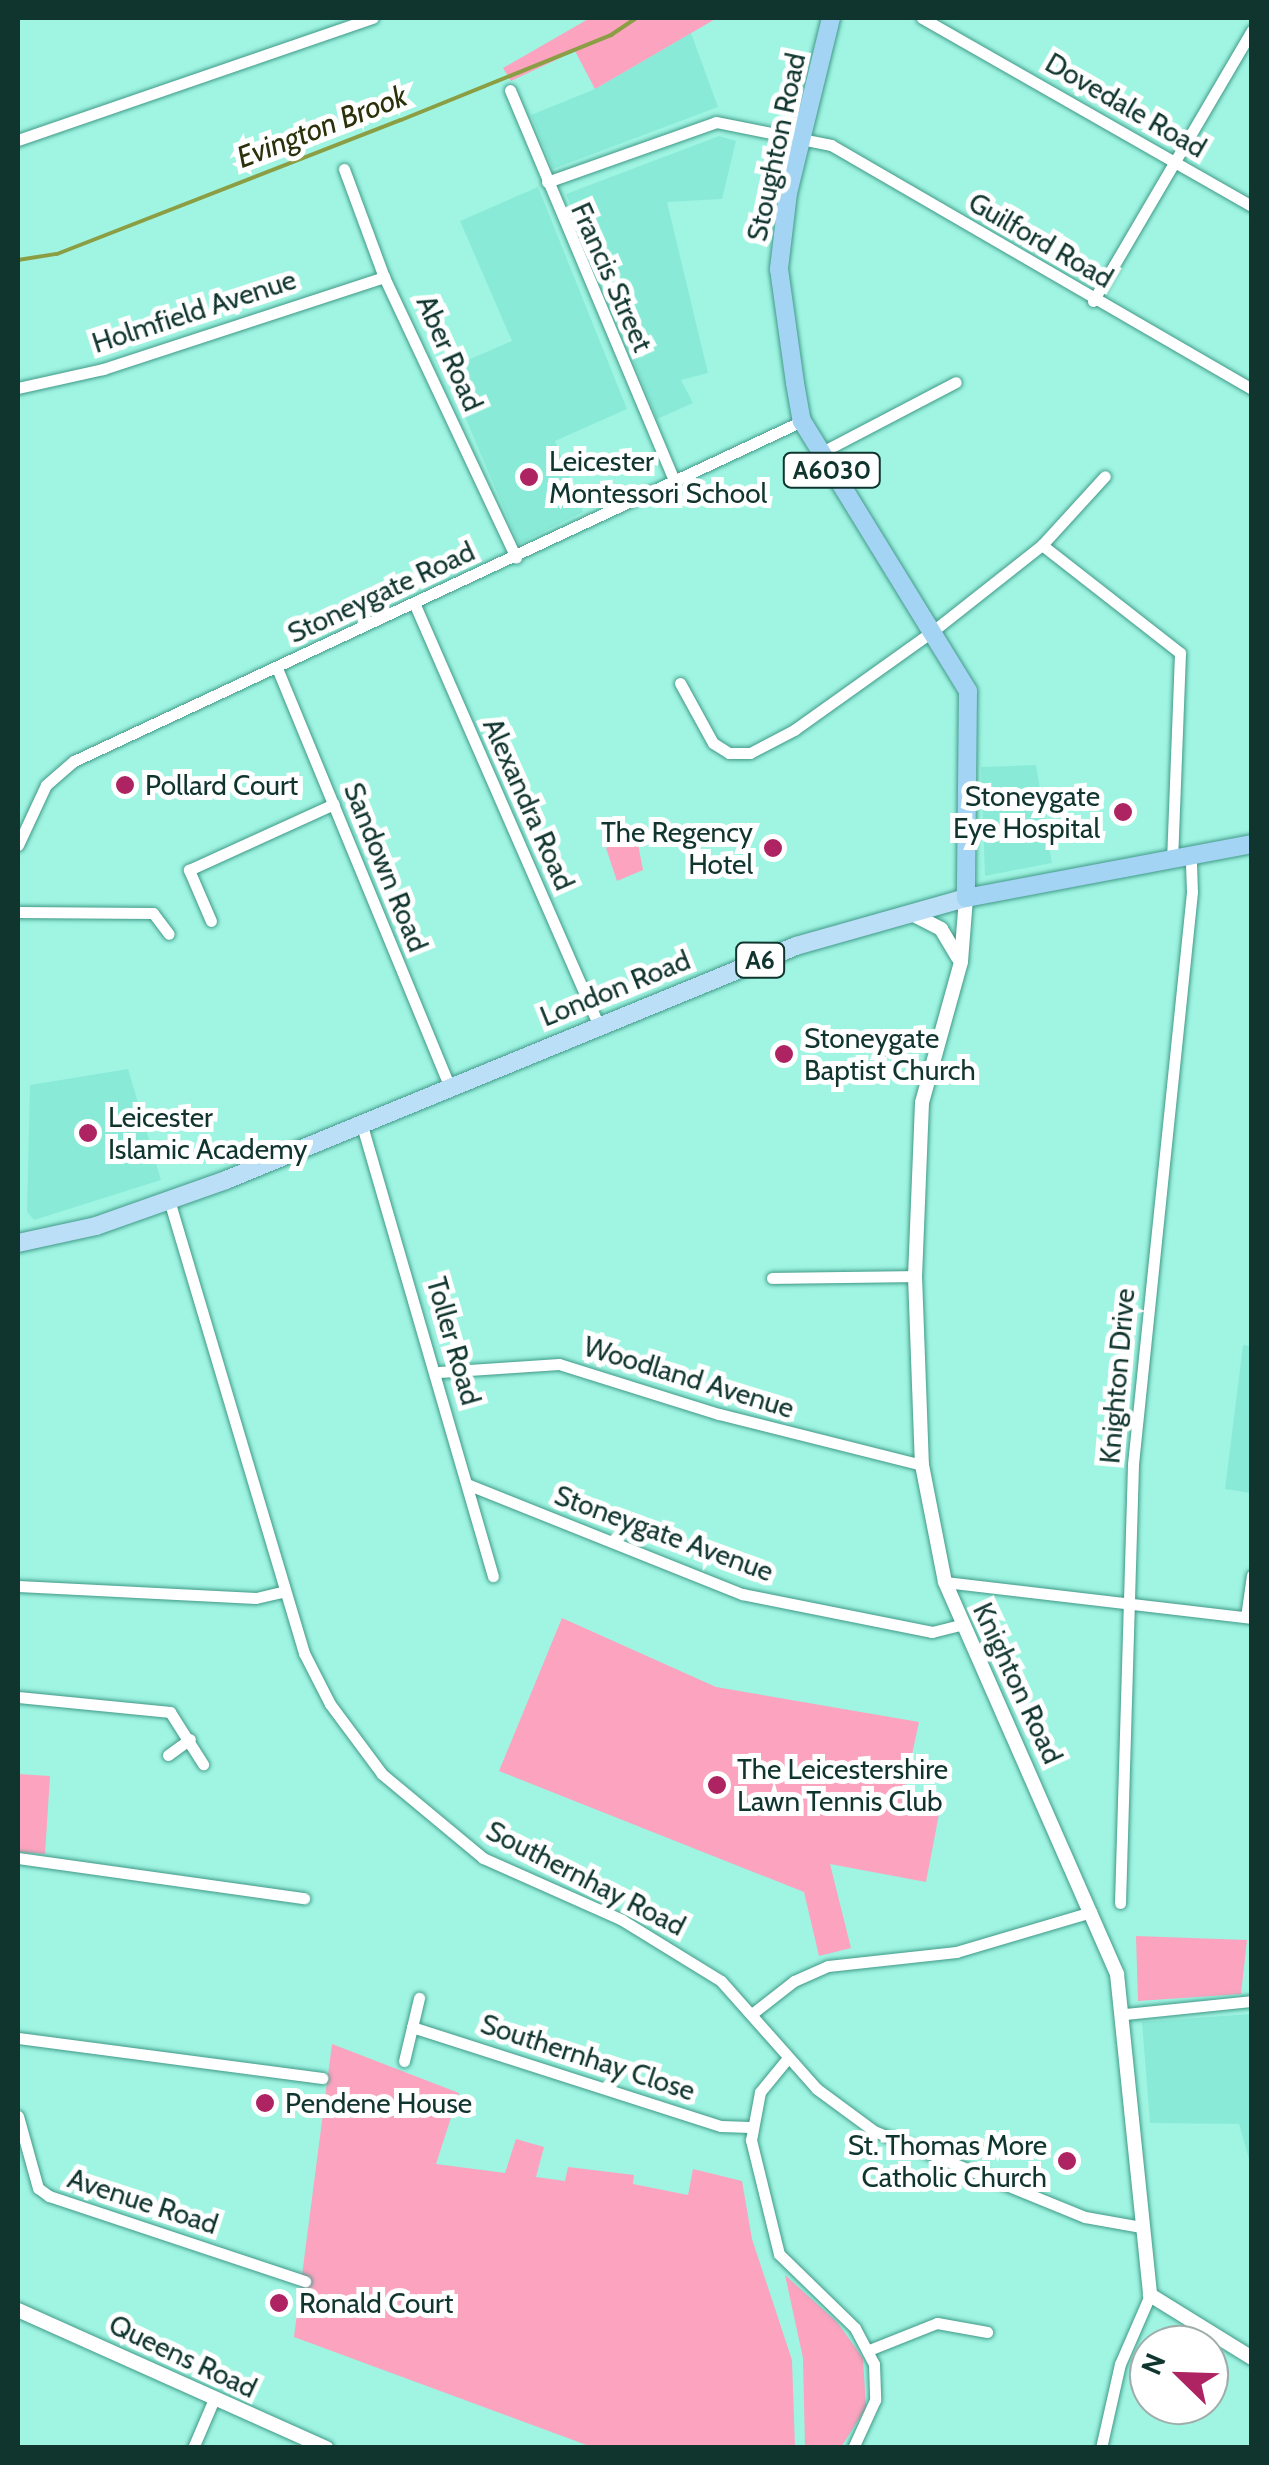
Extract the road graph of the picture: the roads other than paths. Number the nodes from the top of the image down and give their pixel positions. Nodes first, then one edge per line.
1 (373, 18) edge
2 (832, 18) edge
3 (922, 18) edge
4 (1241, 18) edge
5 (1252, 27) edge
6 (510, 90) dead end
7 (18, 140) edge
8 (804, 140) junction
9 (1176, 162) junction
10 (344, 169) dead end
11 (547, 182) junction
12 (1252, 206) edge
13 (384, 277) junction
14 (1094, 301) junction
15 (956, 382) dead end
16 (18, 388) edge
17 (1252, 389) edge
18 (802, 421) junction
19 (820, 453) junction
20 (1105, 476) dead end
21 (675, 482) junction
22 (1042, 544) junction
23 (516, 558) junction
24 (415, 604) junction
25 (933, 631) junction
26 (276, 668) junction
27 (680, 683) dead end
28 (334, 804) junction
29 (1252, 844) edge
30 (18, 846) edge
31 (1182, 857) junction
32 (966, 898) junction
33 (18, 912) edge
34 (908, 912) junction
35 (211, 921) dead end
36 (169, 934) dead end
37 (960, 962) junction
38 (598, 1024) junction
39 (449, 1085) junction
40 (362, 1122) junction
41 (169, 1200) junction
42 (18, 1243) edge
43 (915, 1276) junction
44 (772, 1278) dead end
45 (439, 1372) junction
46 (922, 1465) junction
47 (469, 1485) junction
48 (493, 1576) dead end
49 (1252, 1576) edge
50 (945, 1582) junction
51 (18, 1586) edge
52 (283, 1592) junction
53 (1131, 1602) junction
54 (1249, 1618) edge
55 (961, 1624) junction
56 (18, 1698) edge
57 (190, 1739) junction
58 (168, 1754) dead end
59 (203, 1764) dead end
60 (18, 1858) edge
61 (304, 1898) dead end
62 (1120, 1903) dead end
63 (1091, 1912) junction
64 (419, 1998) dead end
65 (1252, 2001) edge
66 (753, 2013) junction
67 (1126, 2014) junction
68 (412, 2027) junction
69 (18, 2038) edge
70 (788, 2059) junction
71 (404, 2061) dead end
72 (322, 2078) dead end
73 (18, 2116) edge
74 (750, 2127) junction
75 (1141, 2227) junction
76 (306, 2281) dead end
77 (1150, 2295) junction
78 (18, 2310) edge
79 (987, 2332) dead end
80 (868, 2350) junction
81 (1252, 2358) edge
82 (214, 2398) junction
83 (194, 2448) edge
84 (327, 2448) edge
85 (853, 2448) edge
86 (1101, 2448) edge

1 - 7 street
2 - 8 highway, Stoughton Road / A6030
3 - 9 street, Dovedale Road
4 - 5 street
5 - 9 street
6 - 11 street, Francis Street
8 - 11 street, Guilford Road
8 - 14 street, Guilford Road
8 - 18 highway, Stoughton Road / A6030
9 - 12 street, Dovedale Road
9 - 14 street
10 - 13 street, Aber Road
11 - 21 street, Francis Street
13 - 16 street, Holmfield Avenue
13 - 23 street, Aber Road
14 - 17 street, Guilford Road
15 - 19 street
18 - 19 highway, Stoughton Road / A6030
18 - 21 street, Stoneygate Road
19 - 25 highway, Stoughton Road / A6030
20 - 22 street
21 - 23 street, Stoneygate Road
22 - 25 street
22 - 31 street, Knighton Drive
23 - 24 street, Stoneygate Road
24 - 26 street, Stoneygate Road
24 - 38 street, Alexandra Road
25 - 27 street
25 - 32 highway, Stoughton Road / A6030
26 - 28 street, Sandown Road
26 - 30 street, Stoneygate Road
28 - 35 street
28 - 39 street, Sandown Road
29 - 31 highway, London Road / A6
31 - 32 highway, London Road / A6
31 - 53 street, Knighton Drive
32 - 34 main road, London Road / A6
32 - 37 street, Knighton Road
33 - 36 street
34 - 37 street
34 - 38 main road, London Road / A6
37 - 43 street, Knighton Road
38 - 39 main road, London Road / A6
39 - 40 main road, London Road / A6
40 - 41 main road, London Road / A6
40 - 45 street, Toller Road
41 - 42 main road, London Road / A6
41 - 52 street, Southernhay Road
43 - 44 street
43 - 46 street, Knighton Road
45 - 46 street, Woodland Avenue
45 - 47 street, Toller Road
46 - 50 street, Knighton Road
47 - 48 street, Toller Road
47 - 55 street, Stoneygate Avenue
49 - 54 street
50 - 53 street
50 - 55 street, Knighton Road
51 - 52 street
52 - 66 street, Southernhay Road
53 - 54 street
53 - 62 street, Knighton Drive
55 - 63 street, Knighton Road
56 - 57 street
57 - 58 street
57 - 59 street
60 - 61 street
63 - 66 street
63 - 67 street, Knighton Road
64 - 68 street
65 - 67 street
66 - 70 street, Southernhay Road
67 - 75 street, Knighton Road
68 - 71 street
68 - 74 street, Southernhay Close
69 - 72 street
70 - 74 street
70 - 75 street, Southernhay Road
73 - 76 street, Avenue Road
74 - 80 street
75 - 77 street, Knighton Road
77 - 81 street
77 - 86 street
78 - 82 street, Queens Road
79 - 80 street
80 - 85 street
82 - 83 street
82 - 84 street, Queens Road

